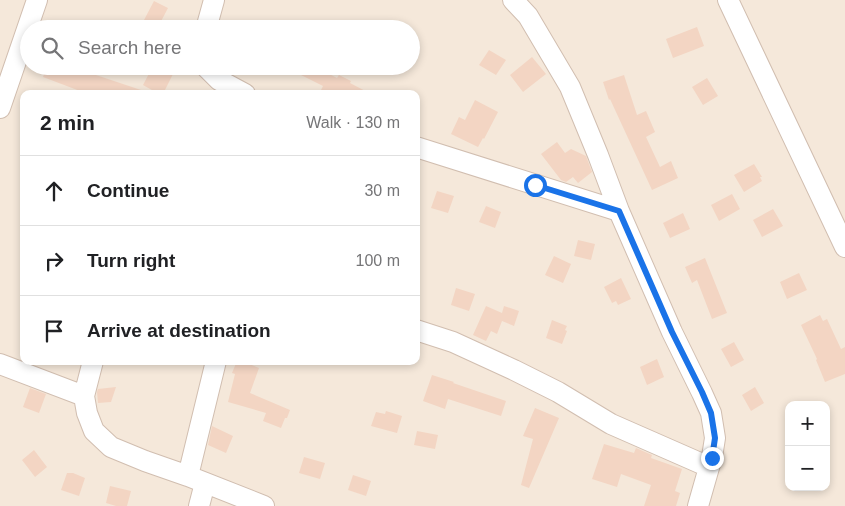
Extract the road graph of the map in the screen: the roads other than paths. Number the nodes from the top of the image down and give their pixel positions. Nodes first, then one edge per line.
1 (37, 0) edge
2 (214, 0) edge
3 (513, 0) edge
4 (728, 0) edge
5 (30, 20) edge
6 (208, 20) edge
7 (20, 50) edge
8 (214, 75) edge
9 (238, 90) edge
10 (0, 108) edge
11 (420, 148) edge
12 (619, 211) junction
13 (845, 247) edge
14 (420, 331) edge
15 (0, 364) edge
16 (92, 365) edge
17 (215, 365) edge
18 (84, 396) junction
19 (709, 467) junction
20 (196, 479) junction
21 (199, 506) edge
22 (264, 506) edge
23 (698, 506) edge

1 - 5 street
2 - 6 street
3 - 12 street
4 - 13 street
7 - 10 street
8 - 9 street
11 - 12 street
12 - 19 street
14 - 19 street
15 - 18 street
16 - 18 street
17 - 20 street
18 - 20 street
19 - 23 street
20 - 21 street
20 - 22 street

